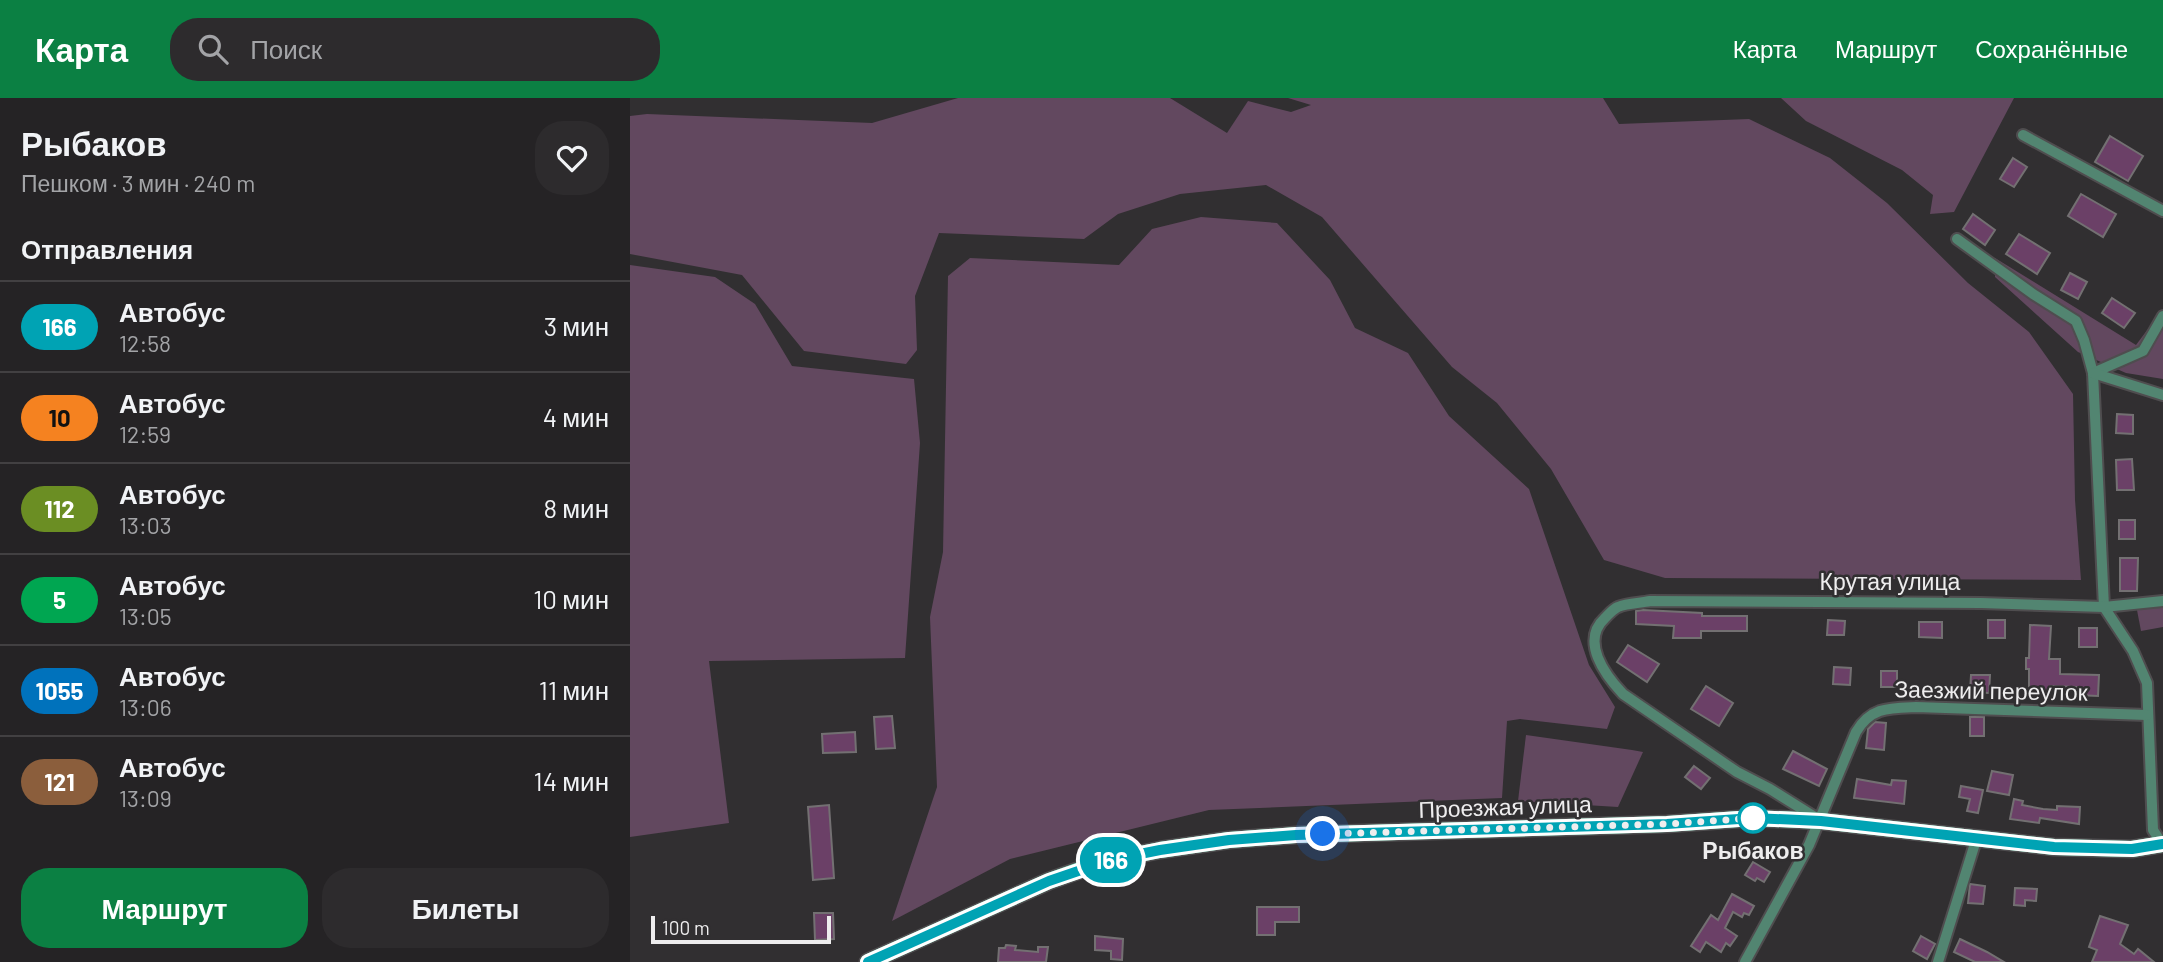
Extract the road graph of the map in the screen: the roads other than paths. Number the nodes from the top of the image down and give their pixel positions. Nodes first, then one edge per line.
1 (2023, 135) dead end
2 (2163, 211) edge
3 (1957, 239) dead end
4 (2163, 316) edge
5 (2093, 373) junction
6 (2163, 395) edge
7 (2163, 601) edge
8 (2104, 607) junction
9 (2147, 715) junction
10 (1821, 821) junction
11 (1977, 837) junction
12 (2163, 844) edge
13 (900, 956) edge
14 (868, 962) edge
15 (1745, 962) edge
16 (1938, 962) edge

1 - 2 street
3 - 5 street
4 - 5 street
5 - 6 street
5 - 8 street
7 - 8 street, Крутая улица
8 - 9 street
8 - 10 street, Крутая улица
9 - 10 street, Заезжий переулок
9 - 12 street
10 - 11 main road, Проезжая улица
10 - 13 main road, Проезжая улица
10 - 15 street, Заезжий переулок
11 - 12 main road, Проезжая улица
11 - 16 street
13 - 14 main road, Проезжая улица

